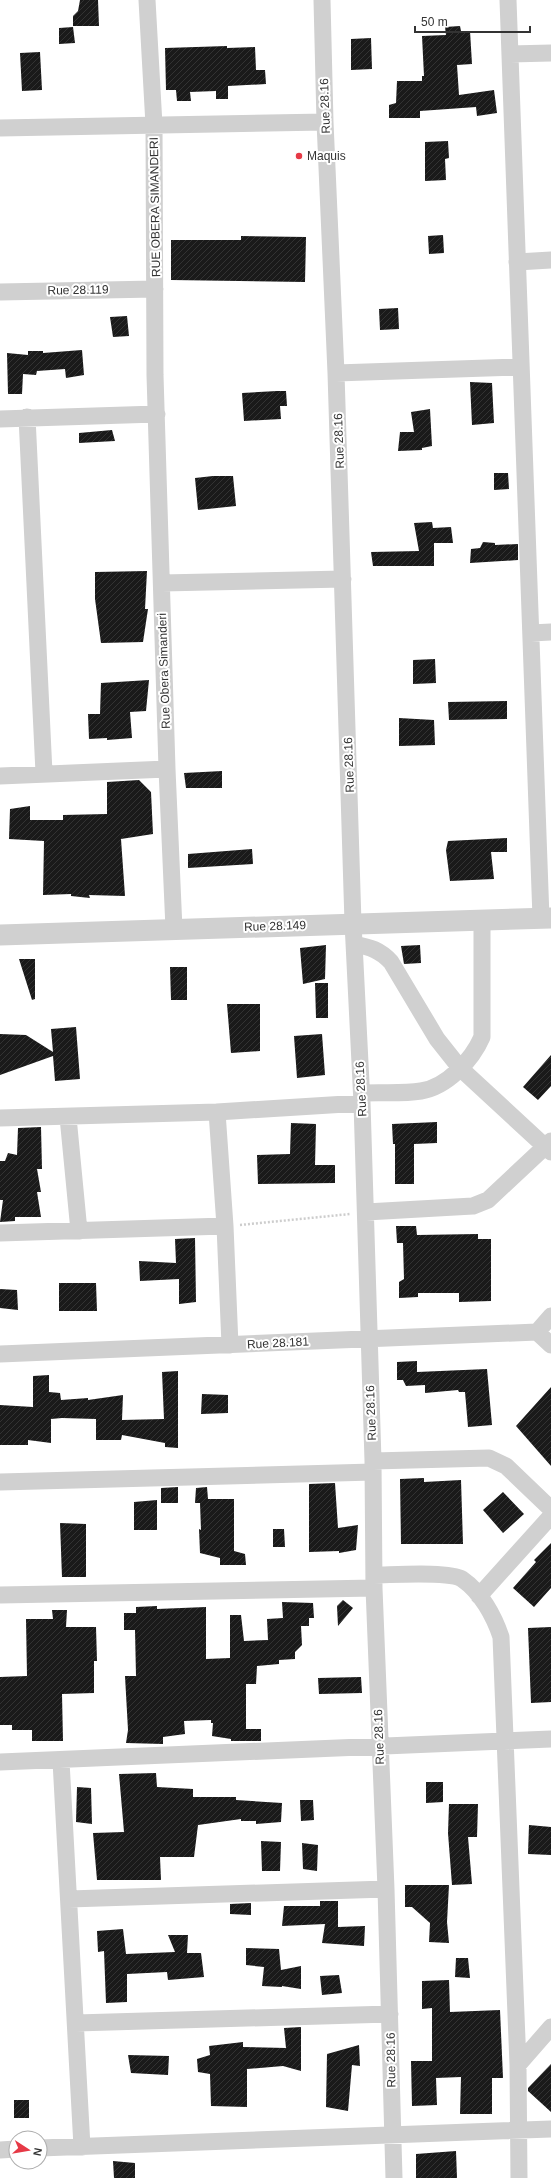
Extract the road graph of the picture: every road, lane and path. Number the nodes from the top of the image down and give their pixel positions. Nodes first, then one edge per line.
1 (147, 0) edge
2 (322, 0) edge
3 (508, 0) edge
4 (551, 53) edge
5 (510, 54) junction
6 (325, 122) junction
7 (154, 125) junction
8 (0, 128) edge
9 (551, 260) edge
10 (517, 262) junction
11 (155, 289) junction
12 (0, 292) edge
13 (521, 367) junction
14 (336, 373) junction
15 (157, 414) junction
16 (27, 417) junction
17 (0, 419) edge
18 (343, 579) junction
19 (162, 583) junction
20 (551, 632) edge
21 (531, 633) junction
22 (544, 760) edge
23 (167, 769) junction
24 (44, 773) junction
25 (0, 776) edge
26 (546, 918) edge
27 (482, 920) junction
28 (353, 923) junction
29 (174, 929) junction
30 (0, 935) edge
31 (354, 944) junction
32 (460, 1068) junction
33 (362, 1098) junction
34 (217, 1112) junction
35 (68, 1117) junction
36 (0, 1118) edge
37 (549, 1147) edge
38 (366, 1212) junction
39 (225, 1226) junction
40 (79, 1231) junction
41 (0, 1233) edge
42 (551, 1316) edge
43 (537, 1332) junction
44 (369, 1338) junction
45 (230, 1345) junction
46 (551, 1345) edge
47 (0, 1354) edge
48 (373, 1467) junction
49 (0, 1482) edge
50 (551, 1509) edge
51 (551, 1516) edge
52 (374, 1581) junction
53 (0, 1595) edge
54 (479, 1596) junction
55 (551, 1739) edge
56 (505, 1740) junction
57 (379, 1745) junction
58 (62, 1760) junction
59 (0, 1762) edge
60 (386, 1889) junction
61 (69, 1898) junction
62 (390, 2014) junction
63 (76, 2023) junction
64 (551, 2027) edge
65 (518, 2065) junction
66 (551, 2129) edge
67 (518, 2130) junction
68 (392, 2136) junction
69 (82, 2147) junction
70 (48, 2148) edge
71 (394, 2178) edge
72 (519, 2178) edge

1 - 7 street, RUE OBERA SIMANDERI
2 - 6 street, Rue 28.16
3 - 5 street
4 - 5 street
5 - 10 street
6 - 7 street
6 - 14 street, Rue 28.16
7 - 8 street
7 - 11 street, RUE OBERA SIMANDERI
9 - 10 street
10 - 13 street
11 - 12 street, Rue 28.119
11 - 15 street, RUE OBERA SIMANDERI
13 - 14 street
13 - 21 street
14 - 18 street, Rue 28.16
15 - 16 street
15 - 19 street, Rue Obera Simanderi
16 - 17 street
16 - 24 street
18 - 19 street
18 - 28 street, Rue 28.16
19 - 23 street, Rue Obera Simanderi
20 - 21 street
21 - 22 street
22 - 26 street
23 - 24 street
23 - 29 street, Rue Obera Simanderi
24 - 25 street
26 - 27 street, Rue 28.149
27 - 28 street, Rue 28.149
27 - 32 street
28 - 29 street, Rue 28.149
28 - 31 street, Rue 28.16
29 - 30 street, Rue 28.149
31 - 32 street
31 - 33 street, Rue 28.16
32 - 33 street
32 - 37 street
33 - 34 street
33 - 38 street, Rue 28.16
34 - 35 street
34 - 39 street
35 - 36 street
35 - 40 street
37 - 38 street
38 - 39 path
38 - 44 street, Rue 28.16
39 - 40 street
39 - 45 street
40 - 41 street
42 - 43 street
43 - 44 street, Rue 28.181
43 - 46 street
44 - 45 street, Rue 28.181
44 - 48 street, Rue 28.16
45 - 47 street, Rue 28.181
48 - 49 street
48 - 50 street
48 - 52 street, Rue 28.16
51 - 54 street
52 - 53 street
52 - 54 street
52 - 57 street, Rue 28.16
54 - 56 street
55 - 56 street
56 - 57 street
56 - 65 street
57 - 58 street
57 - 60 street, Rue 28.16
58 - 59 street
58 - 61 street
60 - 61 street
60 - 62 street, Rue 28.16
61 - 63 street
62 - 63 street
62 - 68 street, Rue 28.16
63 - 69 street
64 - 65 street
65 - 67 street
66 - 67 street
67 - 68 street
67 - 72 street
68 - 69 street
68 - 71 street, Rue 28.16
69 - 70 street

